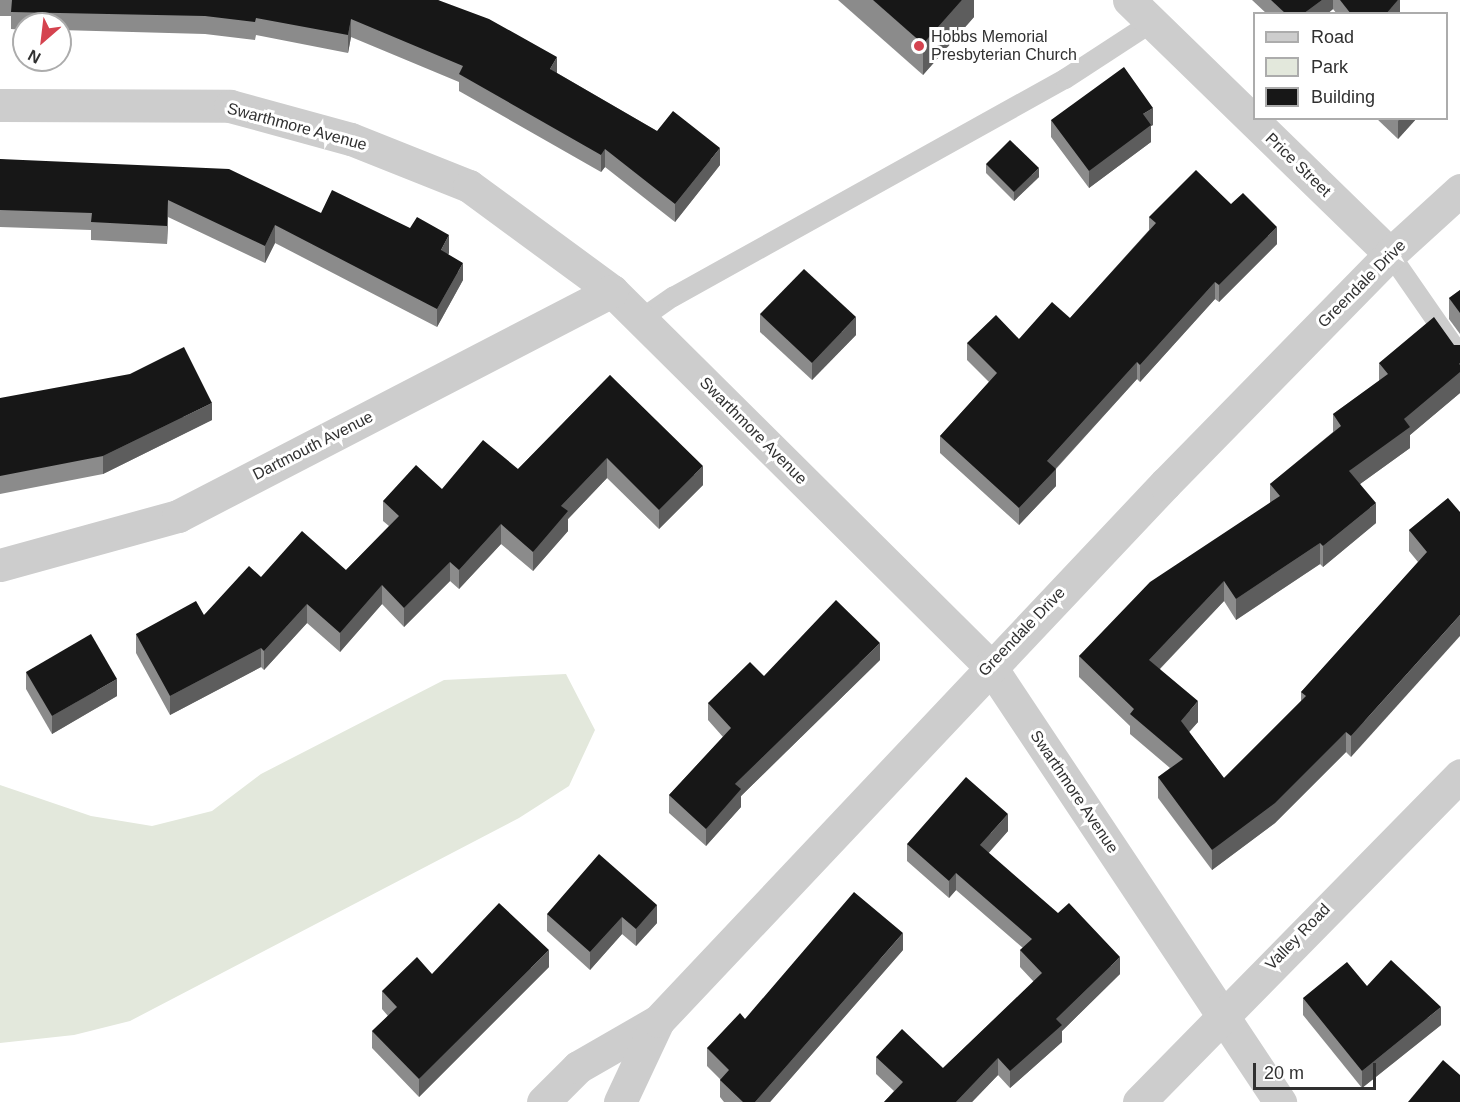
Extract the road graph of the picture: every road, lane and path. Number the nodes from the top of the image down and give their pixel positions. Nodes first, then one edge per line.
1 (1129, 0) edge
2 (1151, 23) junction
3 (0, 105) edge
4 (1460, 190) edge
5 (1390, 254) junction
6 (612, 291) junction
7 (641, 319) junction
8 (1460, 355) edge
9 (0, 566) edge
10 (990, 666) junction
11 (1460, 775) edge
12 (1223, 1015) junction
13 (658, 1021) junction
14 (543, 1102) edge
15 (620, 1102) edge
16 (1139, 1102) edge
17 (1280, 1102) edge

1 - 2 street, Price Street
2 - 5 street, Price Street
2 - 7 lane
3 - 6 street, Swarthmore Avenue
4 - 5 street, Greendale Drive
5 - 8 lane
5 - 10 street, Greendale Drive
6 - 7 street, Swarthmore Avenue
6 - 9 street, Dartmouth Avenue
7 - 10 street, Swarthmore Avenue
10 - 12 street, Swarthmore Avenue
10 - 13 street, Greendale Drive
11 - 12 street, Valley Road
12 - 16 street, Valley Road
12 - 17 street, Swarthmore Avenue
13 - 14 street
13 - 15 street, Greendale Drive

